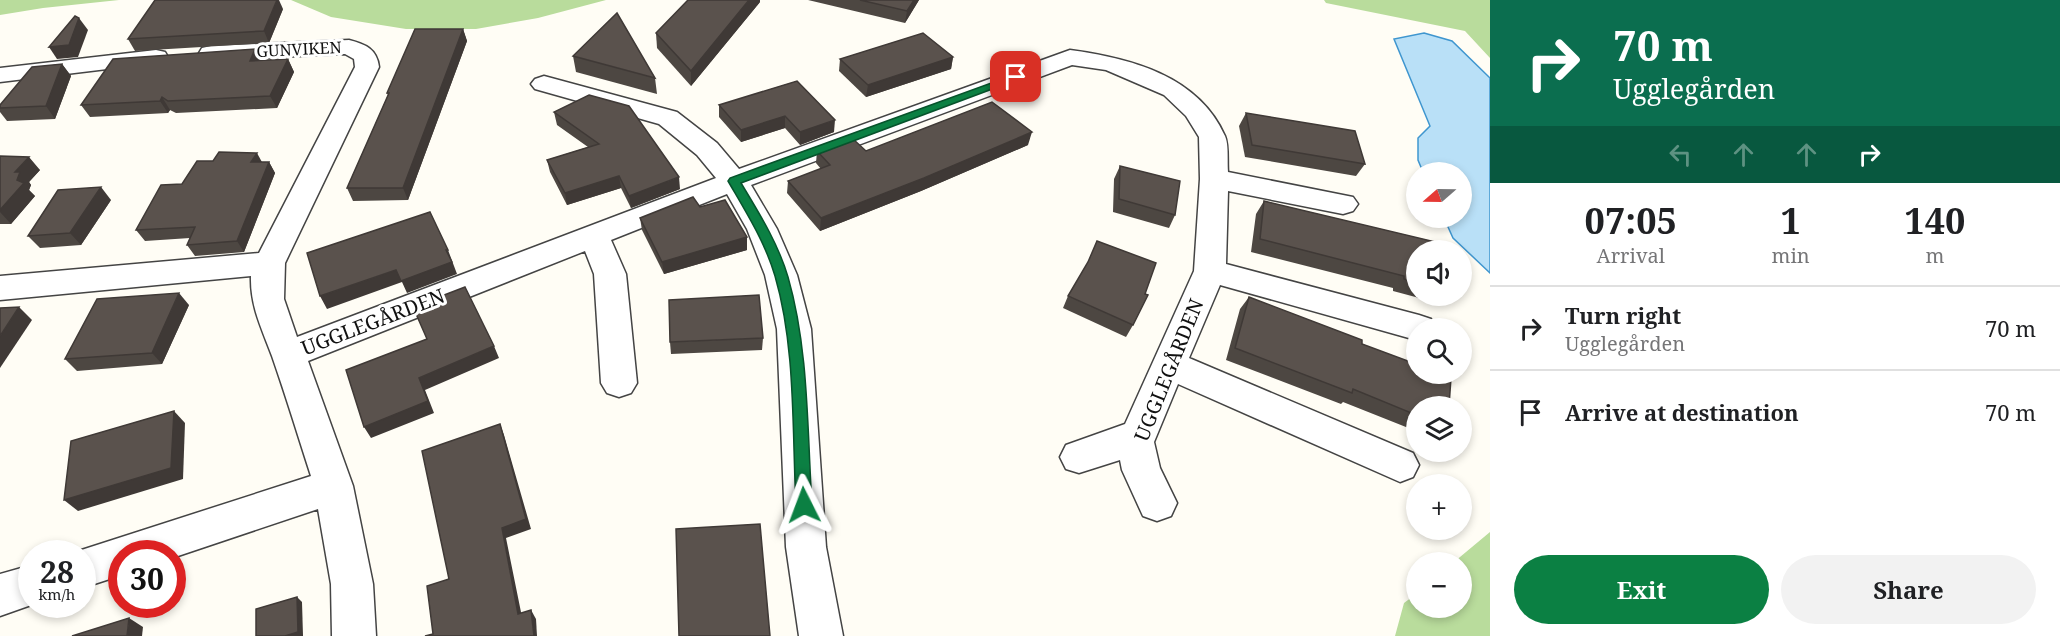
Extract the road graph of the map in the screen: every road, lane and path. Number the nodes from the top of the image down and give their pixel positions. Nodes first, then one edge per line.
1 (0, 75) edge
2 (544, 84) dead end
3 (1214, 179) junction
4 (734, 181) junction
5 (1343, 204) dead end
6 (594, 236) junction
7 (269, 263) junction
8 (1210, 271) junction
9 (0, 288) edge
10 (1406, 324) edge
11 (288, 354) junction
12 (1169, 365) junction
13 (619, 383) dead end
14 (1138, 435) junction
15 (1079, 457) dead end
16 (1400, 465) dead end
17 (334, 486) junction
18 (1157, 503) dead end
19 (170, 540) edge
20 (18, 589) edge
21 (0, 595) edge
22 (354, 636) edge
23 (820, 636) edge

1 - 7 street, GUNVIKEN
2 - 4 street
3 - 4 street, UGGLEGÅRDEN
3 - 5 street
3 - 8 street, UGGLEGÅRDEN
4 - 6 street, UGGLEGÅRDEN
4 - 23 street
6 - 11 street, UGGLEGÅRDEN
6 - 13 street
7 - 9 street
7 - 11 street, GUNVIKEN
8 - 10 street
8 - 12 street, UGGLEGÅRDEN
11 - 17 street, UGGLEGÅRDEN
12 - 14 street, UGGLEGÅRDEN
12 - 16 street
14 - 15 street
14 - 18 street, UGGLEGÅRDEN
17 - 19 street
17 - 22 street, UGGLEGÅRDEN
20 - 21 street

